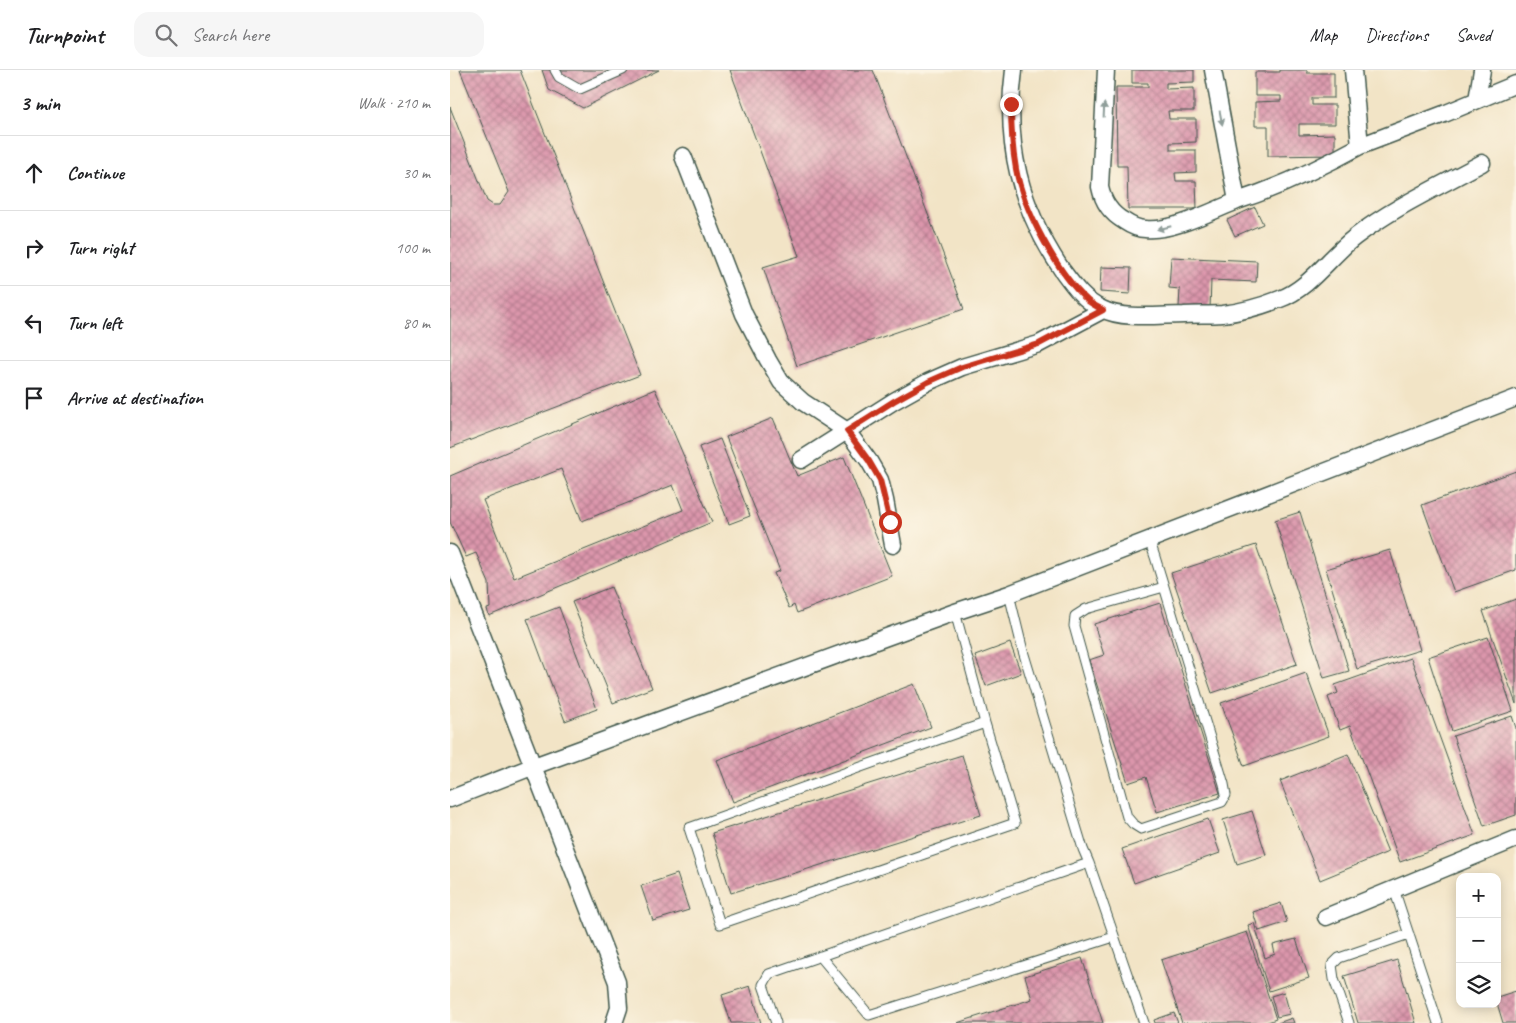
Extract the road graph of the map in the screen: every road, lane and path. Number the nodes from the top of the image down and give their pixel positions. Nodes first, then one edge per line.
1 (555, 70) edge
2 (623, 70) edge
3 (1014, 70) edge
4 (1106, 70) edge
5 (1213, 70) edge
6 (1353, 70) edge
7 (1482, 70) edge
8 (1516, 84) edge
9 (1477, 100) junction
10 (1360, 146) junction
11 (683, 156) dead end
12 (1482, 163) dead end
13 (1237, 201) junction
14 (1103, 310) junction
15 (1516, 398) edge
16 (847, 431) junction
17 (801, 460) dead end
18 (1149, 539) junction
19 (893, 545) dead end
20 (450, 553) edge
21 (1164, 586) junction
22 (1009, 594) junction
23 (955, 612) junction
24 (985, 723) junction
25 (534, 766) junction
26 (450, 799) edge
27 (1516, 839) edge
28 (1089, 864) junction
29 (1394, 889) junction
30 (1326, 917) dead end
31 (1409, 934) junction
32 (1114, 937) junction
33 (820, 956) junction
34 (614, 1023) edge
35 (776, 1023) edge
36 (1144, 1023) edge
37 (1349, 1023) edge
38 (1438, 1023) edge

1 - 2 lane
3 - 14 street
13 -> 4 street
5 -> 13 street
6 - 10 street
7 - 9 street
8 - 9 street
9 - 10 street
10 - 13 street
11 - 16 street
12 - 14 street
14 - 16 street
15 - 18 street
16 - 17 street
16 - 19 street
18 - 21 lane
18 - 22 street
20 - 25 street
21 - 21 lane
22 - 23 street
22 - 28 lane
23 - 24 lane
23 - 25 street
24 - 24 lane
25 - 26 street
25 - 34 street
27 - 29 street
28 - 32 lane
28 - 33 lane
29 - 30 street
29 - 31 lane
31 - 37 lane
31 - 38 lane
32 - 33 lane
32 - 36 lane
33 - 35 lane

